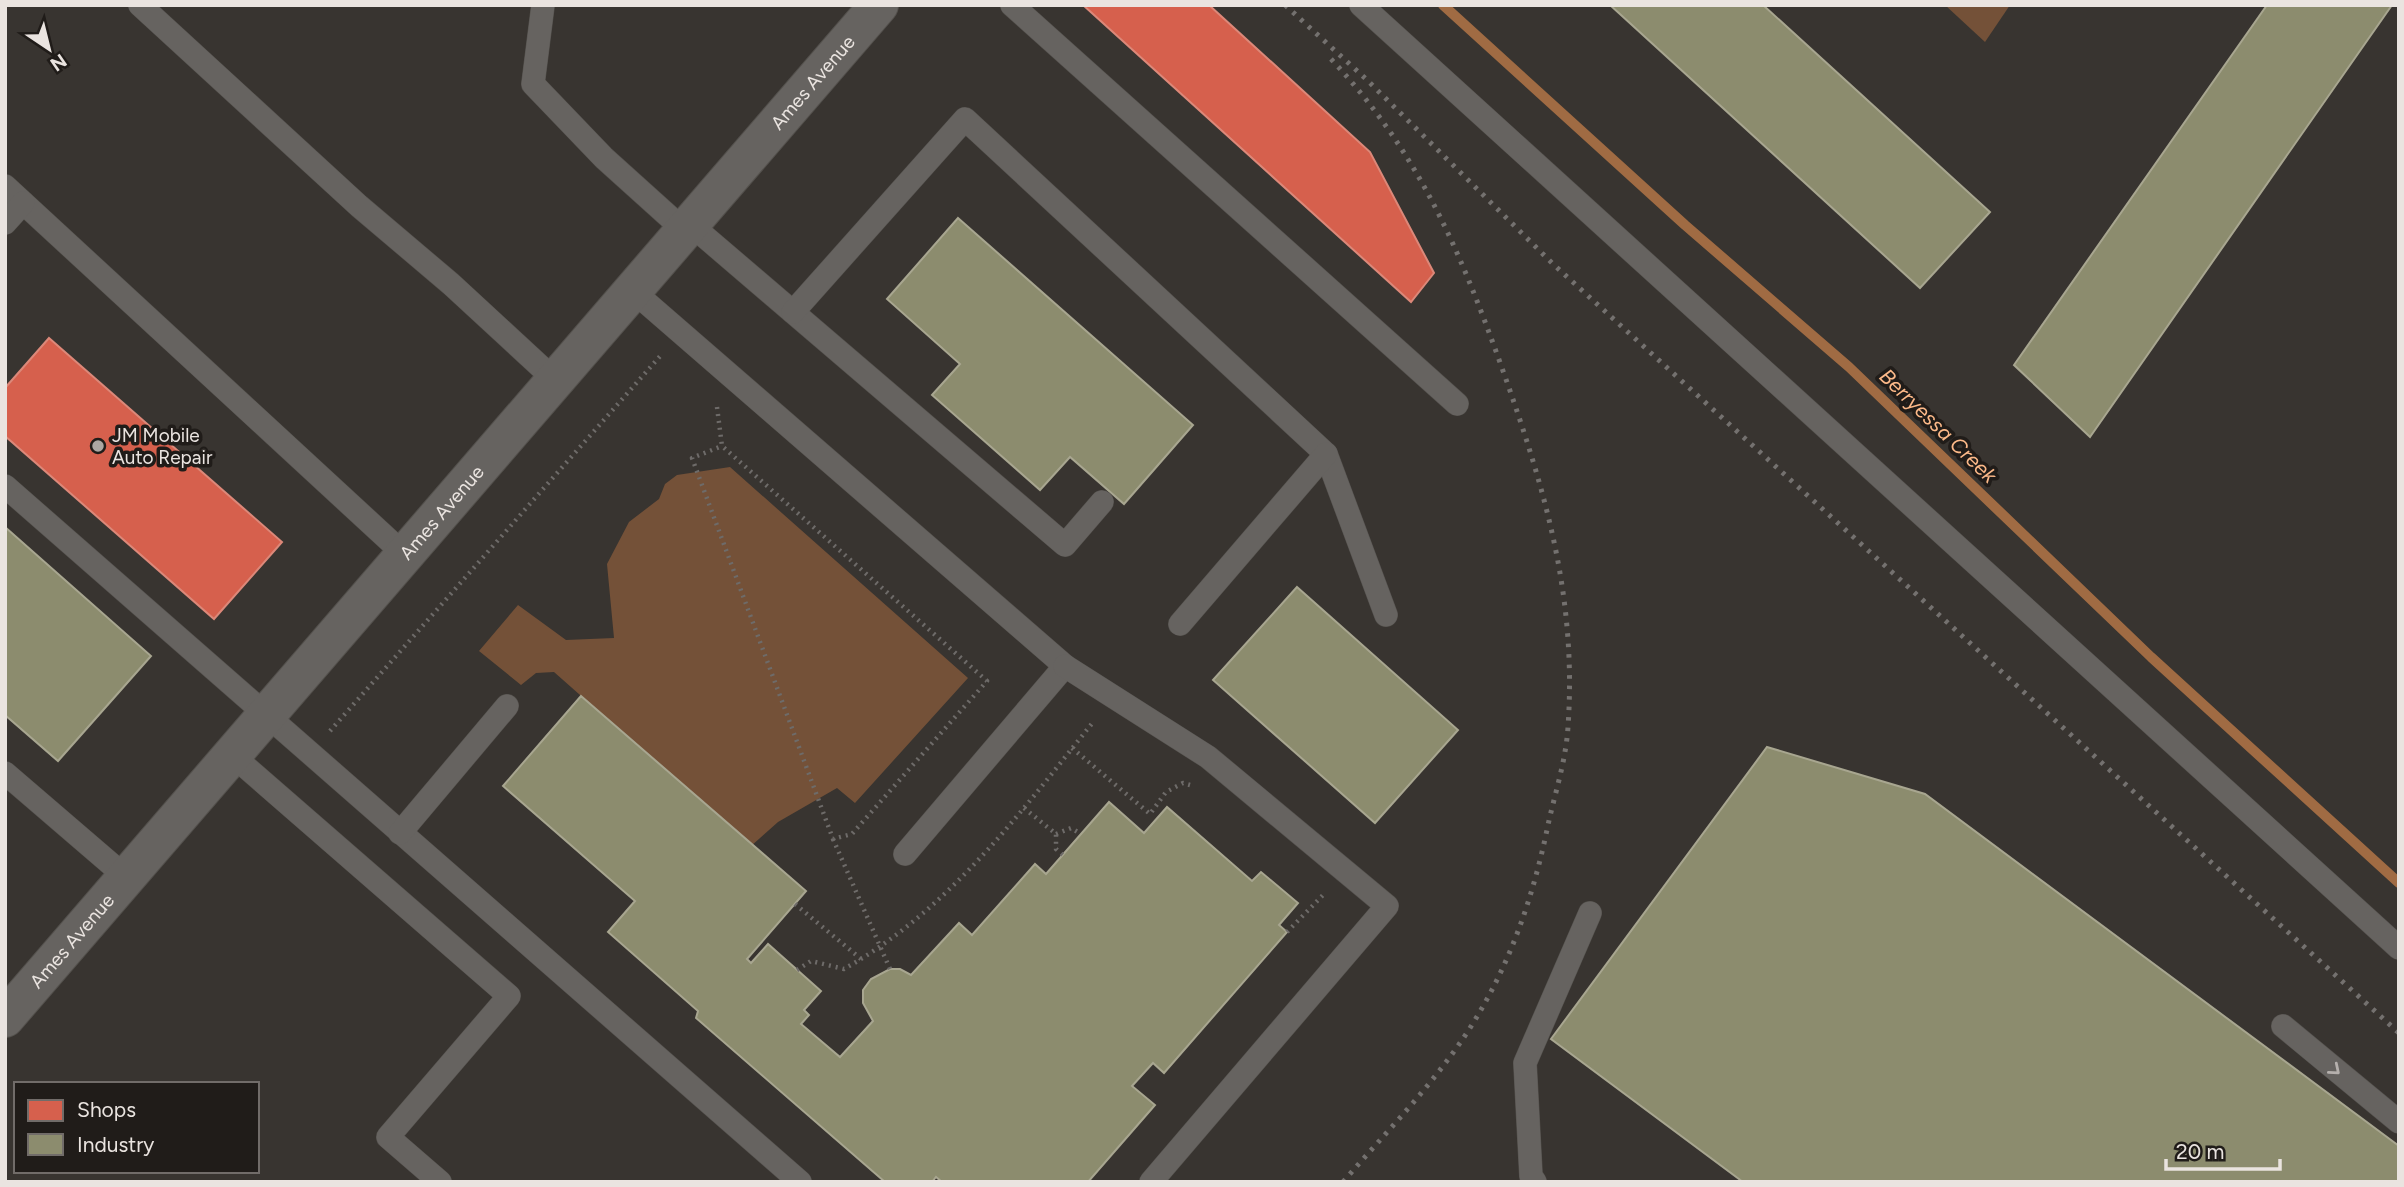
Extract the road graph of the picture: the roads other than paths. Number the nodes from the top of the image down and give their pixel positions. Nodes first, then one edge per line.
1 (140, 5) edge
2 (543, 5) edge
3 (879, 5) edge
4 (1012, 5) edge
5 (1361, 5) edge
6 (5, 186) edge
7 (23, 203) junction
8 (5, 223) edge
9 (687, 228) junction
10 (633, 291) junction
11 (793, 313) junction
12 (555, 380) junction
13 (1457, 404) dead end
14 (1326, 454) junction
15 (5, 486) edge
16 (1102, 502) dead end
17 (405, 555) junction
18 (1386, 615) dead end
19 (1180, 624) dead end
20 (1065, 666) junction
21 (507, 706) dead end
22 (266, 715) junction
23 (232, 755) junction
24 (5, 773) edge
25 (400, 833) junction
26 (905, 854) dead end
27 (126, 877) junction
28 (1590, 914) dead end
29 (2399, 948) edge
30 (5, 1018) edge
31 (2283, 1026) dead end
32 (2399, 1122) edge
33 (440, 1182) edge
34 (800, 1182) edge
35 (1151, 1182) edge
36 (1535, 1182) edge

1 - 12 lane
2 - 9 lane
3 - 9 street, Ames Avenue
4 - 13 lane
5 - 29 lane
6 - 7 lane
7 - 8 lane
7 - 17 lane
9 - 10 street, Ames Avenue
9 - 11 lane
10 - 12 street, Ames Avenue
10 - 20 lane
11 - 14 lane
11 - 16 lane
12 - 17 street, Ames Avenue
14 - 18 lane
14 - 19 lane
15 - 22 lane
17 - 22 street, Ames Avenue
20 - 26 lane
20 - 35 lane
21 - 25 lane
22 - 23 street, Ames Avenue
22 - 25 lane
23 - 27 street, Ames Avenue
23 - 33 lane
24 - 27 lane
25 - 34 lane
27 - 30 street, Ames Avenue
28 - 36 lane
31 -> 32 lane

